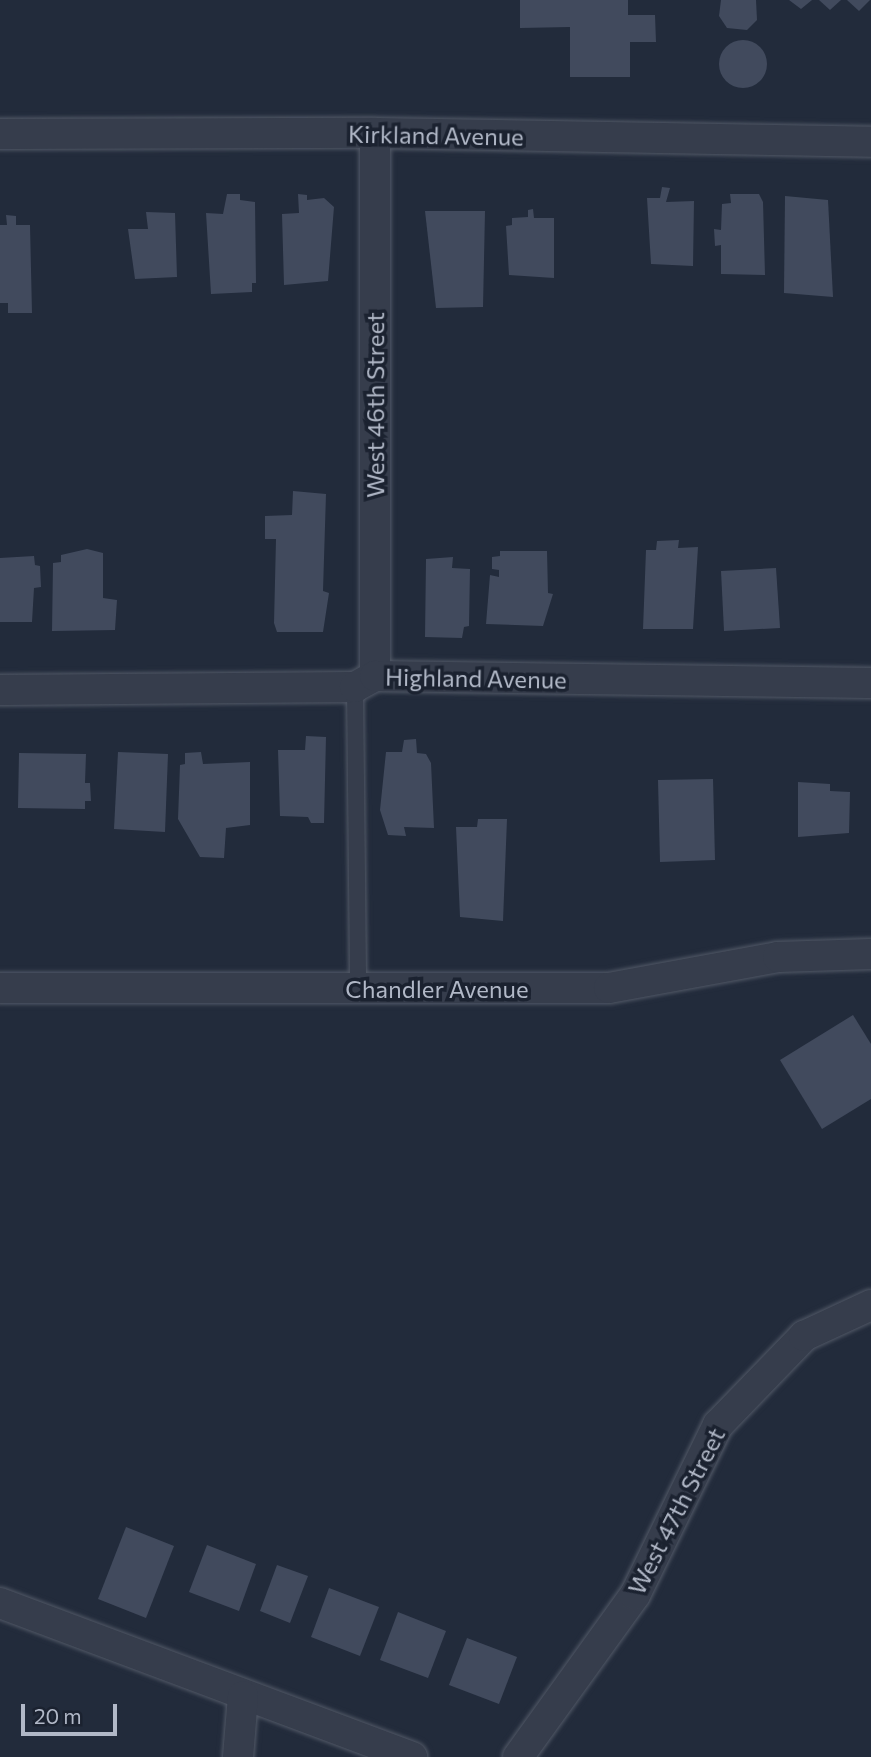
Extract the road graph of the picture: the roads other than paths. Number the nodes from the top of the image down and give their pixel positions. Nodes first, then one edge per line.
1 (375, 133) junction
2 (0, 134) edge
3 (871, 142) edge
4 (365, 681) junction
5 (871, 683) edge
6 (0, 690) edge
7 (871, 954) edge
8 (0, 988) edge
9 (358, 990) junction
10 (871, 1305) edge
11 (0, 1603) edge
12 (243, 1696) junction
13 (238, 1757) edge
14 (412, 1757) edge
15 (518, 1757) edge

1 - 2 street, Kirkland Avenue
1 - 3 street, Kirkland Avenue
1 - 4 street, West 46th Street
4 - 5 street, Highland Avenue
4 - 6 street, Highland Avenue
4 - 9 lane, West 46th Street
7 - 9 street, Chandler Avenue
8 - 9 street, Chandler Avenue
10 - 15 street, West 47th Street
11 - 12 street
12 - 13 street
12 - 14 street

